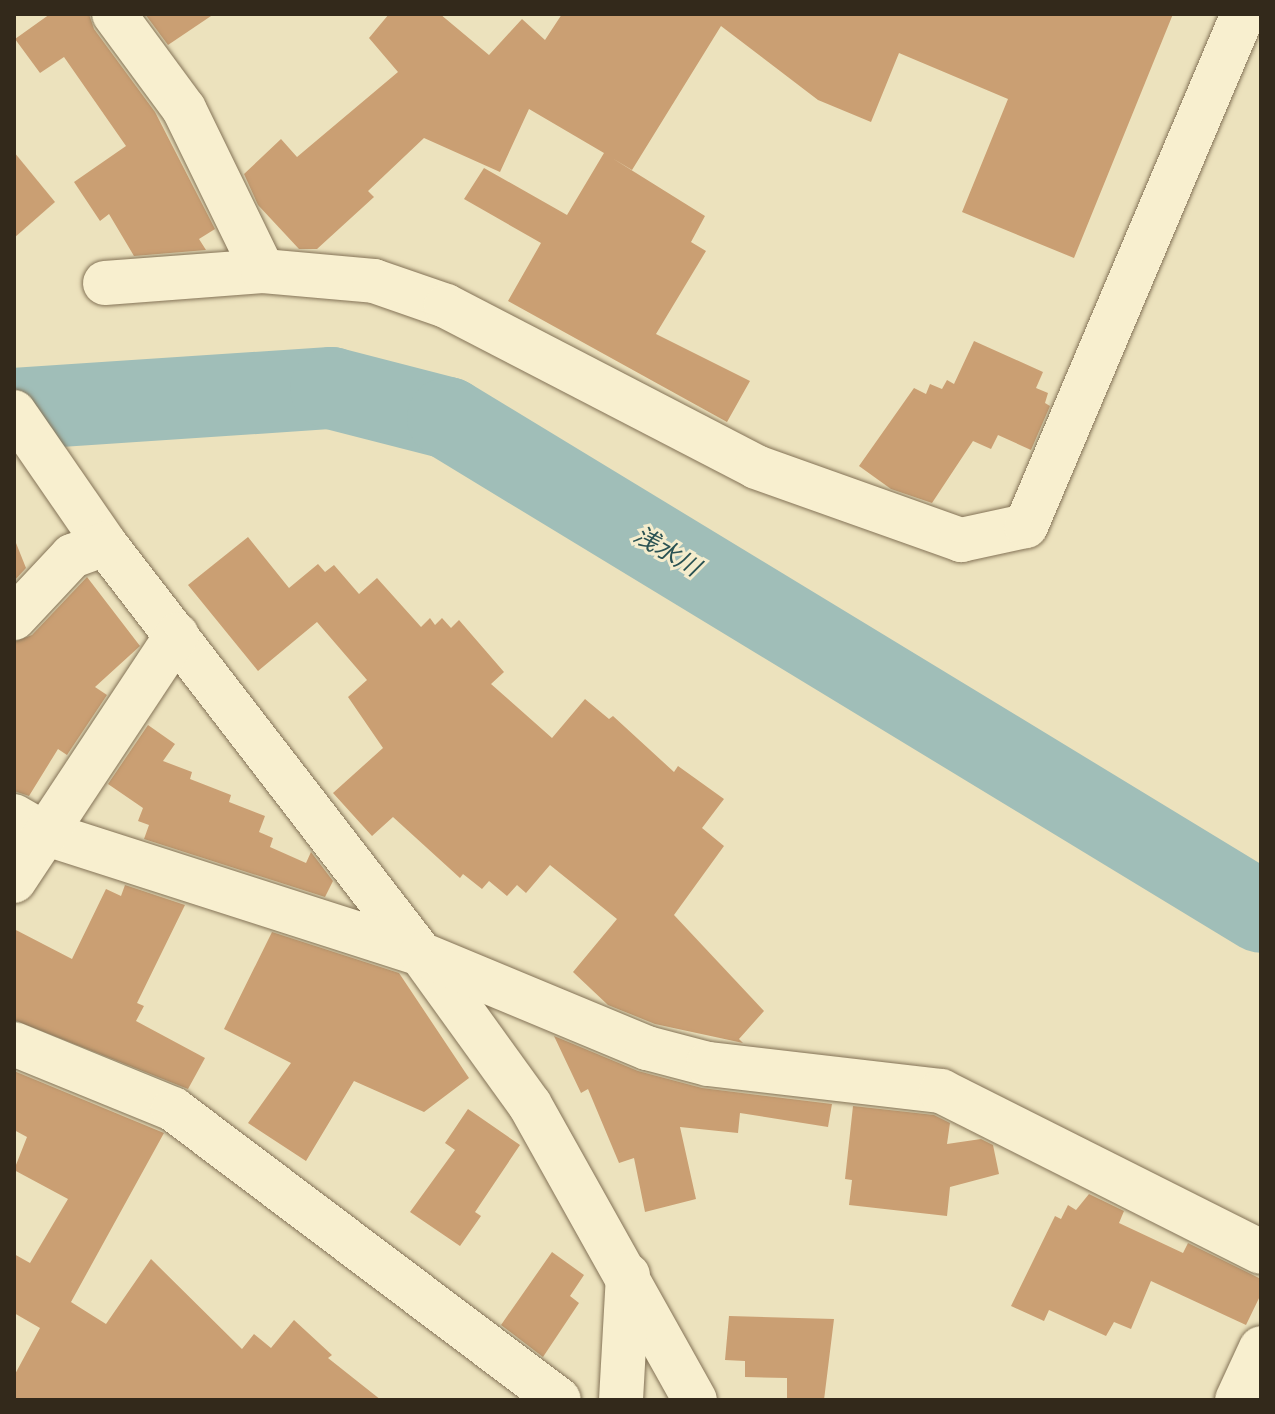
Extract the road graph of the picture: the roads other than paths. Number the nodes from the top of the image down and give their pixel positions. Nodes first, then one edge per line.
1 (114, 14) edge
2 (1243, 14) edge
3 (263, 271) junction
4 (105, 283) dead end
5 (14, 412) edge
6 (100, 535) junction
7 (14, 618) edge
8 (177, 635) junction
9 (29, 825) edge
10 (14, 881) edge
11 (421, 954) junction
12 (14, 1044) edge
13 (1261, 1252) edge
14 (628, 1274) junction
15 (1261, 1348) edge
16 (559, 1400) edge
17 (621, 1400) edge
18 (695, 1400) edge
19 (1237, 1400) edge

1 - 3 street
2 - 3 street
3 - 4 street
5 - 6 street
6 - 7 street
6 - 8 street
8 - 9 street
8 - 11 street
9 - 10 street
9 - 11 street
11 - 13 street
11 - 14 street
12 - 16 street
14 - 17 street
14 - 18 street
15 - 19 street

